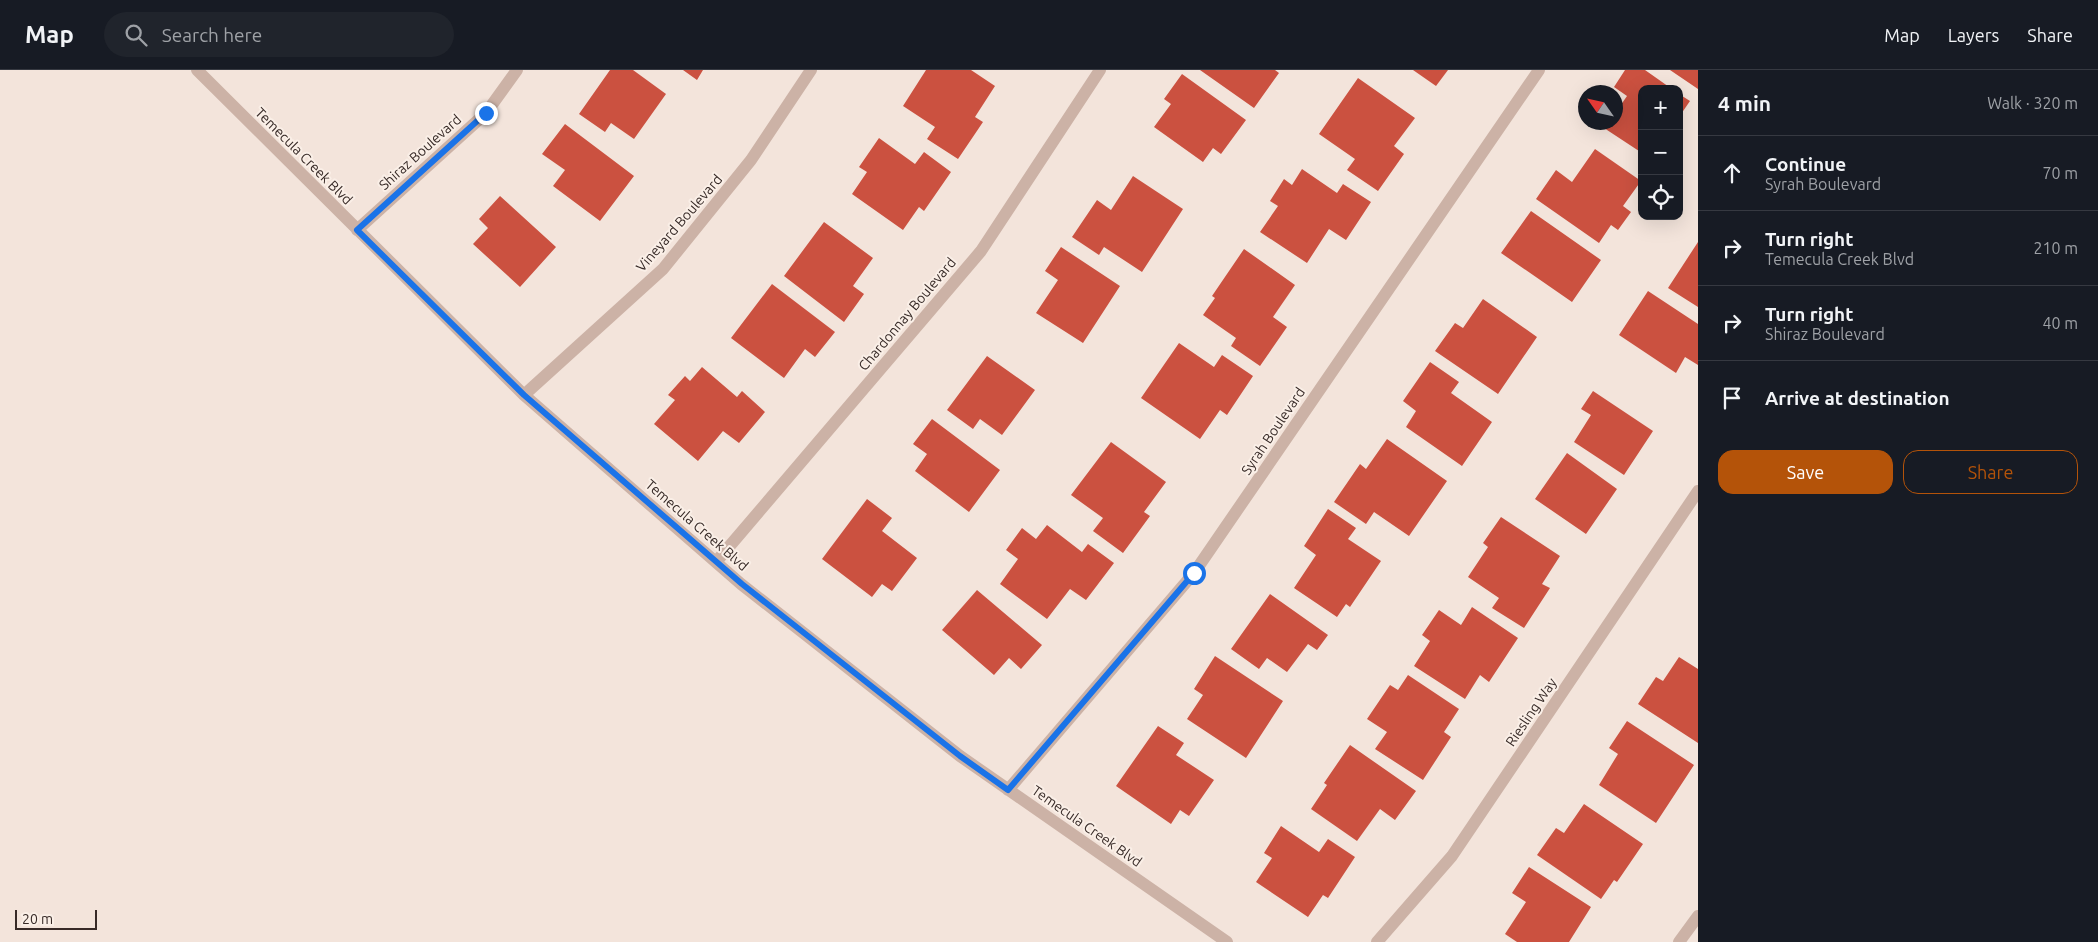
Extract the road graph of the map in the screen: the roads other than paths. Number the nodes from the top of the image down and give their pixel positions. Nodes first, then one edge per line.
1 (197, 70) edge
2 (517, 70) edge
3 (811, 70) edge
4 (1100, 70) edge
5 (1539, 70) edge
6 (357, 230) junction
7 (524, 395) junction
8 (1698, 491) edge
9 (716, 562) junction
10 (1008, 790) junction
11 (1698, 916) edge
12 (1227, 942) edge
13 (1377, 942) edge
14 (1680, 942) edge

1 - 6 street, Temecula Creek Blvd
2 - 6 street, Shiraz Boulevard
3 - 7 street, Vineyard Boulevard
4 - 9 street, Chardonnay Boulevard
5 - 10 street, Syrah Boulevard
6 - 7 street, Temecula Creek Blvd
7 - 9 street, Temecula Creek Blvd
8 - 13 street, Riesling Way
9 - 10 street, Temecula Creek Blvd
10 - 12 street, Temecula Creek Blvd
11 - 14 street

